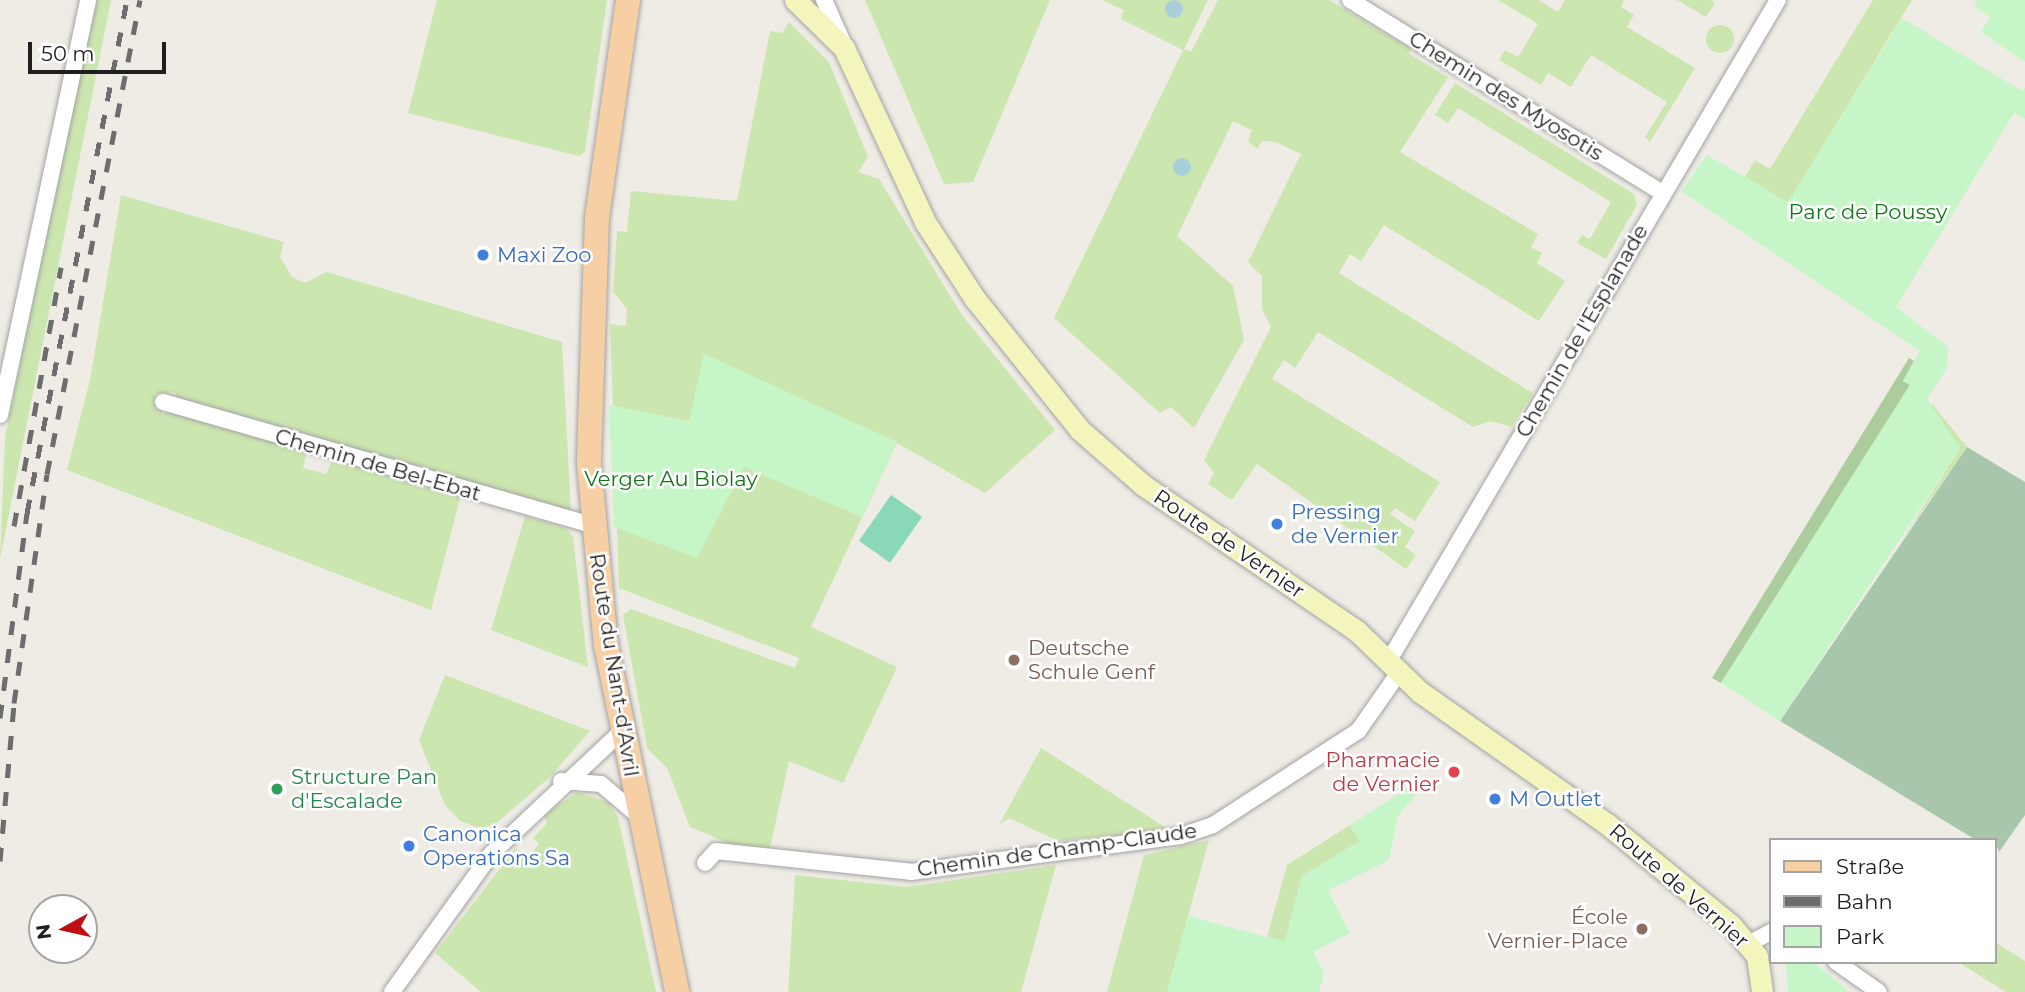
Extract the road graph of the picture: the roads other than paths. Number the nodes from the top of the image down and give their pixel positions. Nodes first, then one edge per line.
1 (88, 0) edge
2 (628, 0) edge
3 (795, 0) edge
4 (824, 0) edge
5 (1350, 0) edge
6 (1778, 0) edge
7 (845, 48) junction
8 (1661, 192) junction
9 (163, 402) dead end
10 (0, 415) edge
11 (592, 525) junction
12 (1393, 668) junction
13 (622, 731) junction
14 (561, 782) junction
15 (641, 818) junction
16 (705, 863) dead end
17 (1770, 933) edge
18 (1750, 943) junction
19 (1839, 964) edge
20 (392, 992) edge
21 (677, 992) edge
22 (1762, 992) edge
23 (1879, 992) edge

1 - 10 street
2 - 11 main road, Route du Nant-d'Avril
3 - 7 street, Route de Vernier
4 - 7 street
5 - 8 street, Chemin des Myosotis
6 - 8 street, Chemin de l'Esplanade
7 - 12 street, Route de Vernier
8 - 12 street, Chemin de l'Esplanade
9 - 11 street, Chemin de Bel-Ebat
11 - 13 main road, Route du Nant-d'Avril
12 - 16 street, Chemin de Champ-Claude
12 - 18 street, Route de Vernier
13 - 14 street
13 - 15 main road, Route du Nant-d'Avril
14 - 15 street
14 - 20 street
15 - 21 main road, Route du Nant-d'Avril
17 - 18 street
18 - 22 street, Route de Vernier
19 - 23 street

